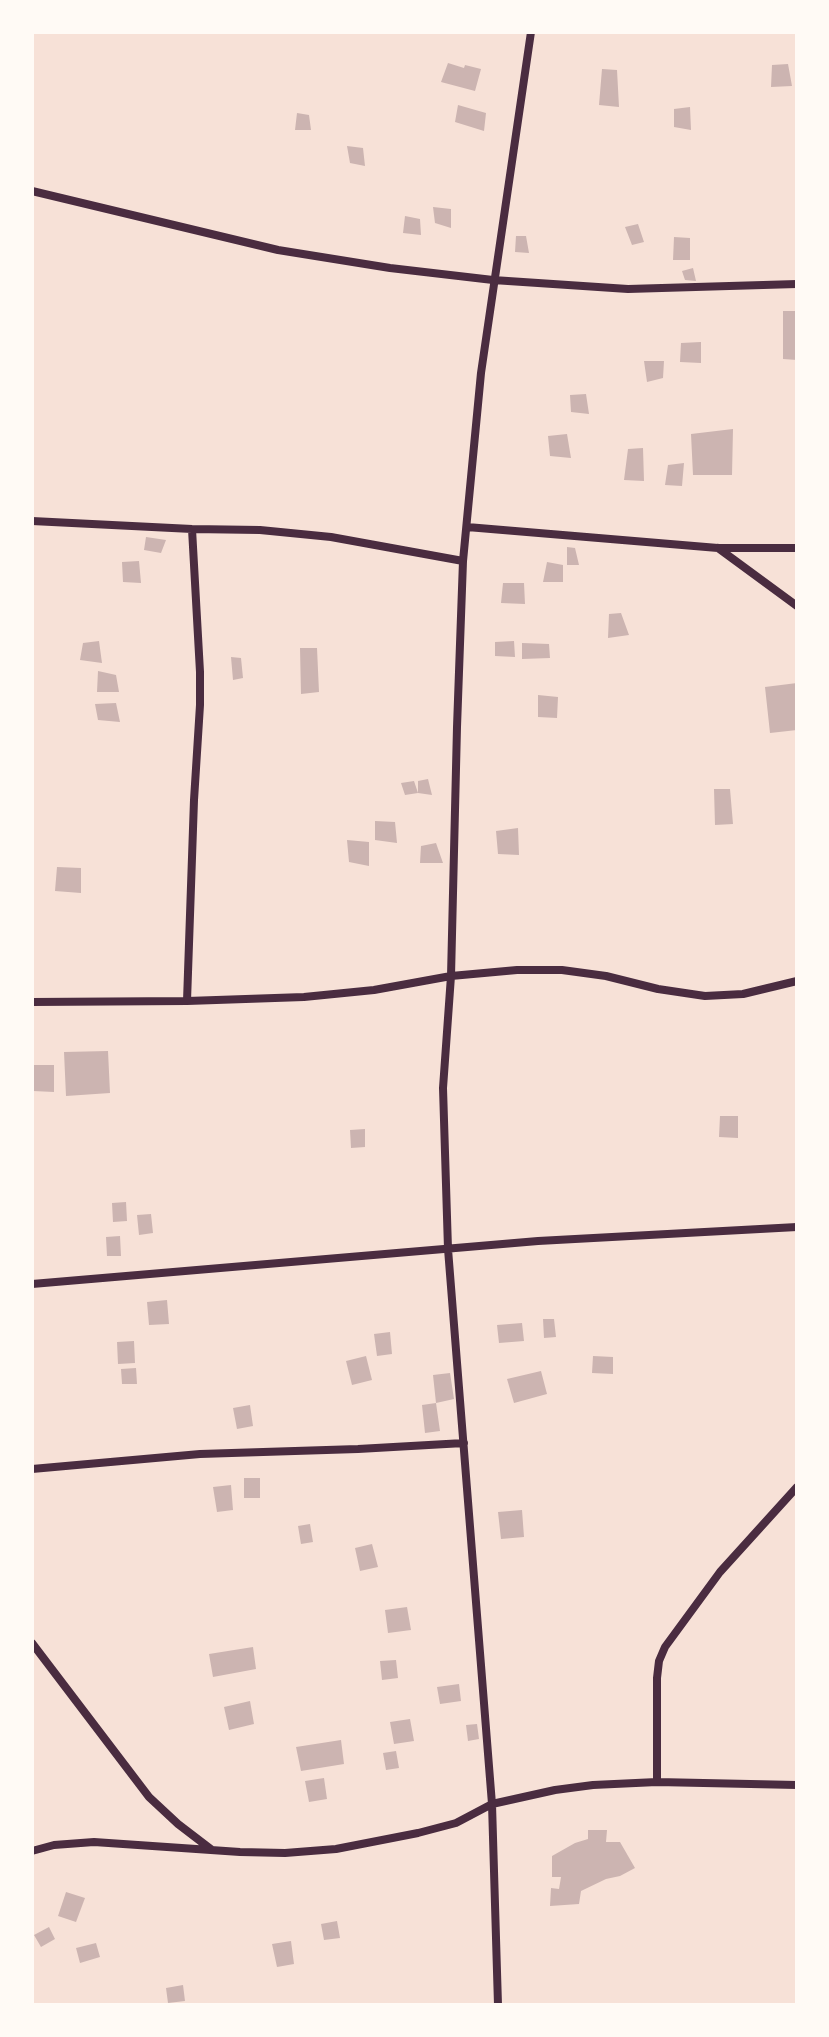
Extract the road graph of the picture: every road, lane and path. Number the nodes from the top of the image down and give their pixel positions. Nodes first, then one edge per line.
1 (531, 32) edge
2 (32, 191) edge
3 (493, 280) junction
4 (797, 284) edge
5 (32, 521) edge
6 (467, 527) junction
7 (192, 529) junction
8 (718, 548) junction
9 (797, 548) edge
10 (463, 561) junction
11 (797, 606) edge
12 (451, 976) junction
13 (797, 981) edge
14 (187, 1001) junction
15 (32, 1002) edge
16 (797, 1227) edge
17 (448, 1249) junction
18 (32, 1284) edge
19 (464, 1443) junction
20 (32, 1469) edge
21 (797, 1487) edge
22 (32, 1643) edge
23 (657, 1782) junction
24 (797, 1785) edge
25 (492, 1804) junction
26 (213, 1850) junction
27 (32, 1851) edge
28 (498, 2005) edge

1 - 3 street
2 - 3 street
3 - 4 street
3 - 6 street
5 - 7 street
6 - 8 street
6 - 10 street
7 - 10 street
7 - 14 street
8 - 9 street
8 - 11 street
10 - 12 street
12 - 13 street
12 - 14 street
12 - 17 street
14 - 15 street
16 - 17 street
17 - 18 street
17 - 19 street
19 - 20 street
19 - 25 street
21 - 23 street
22 - 26 street
23 - 24 street
23 - 25 street
25 - 26 street
25 - 28 street
26 - 27 street

